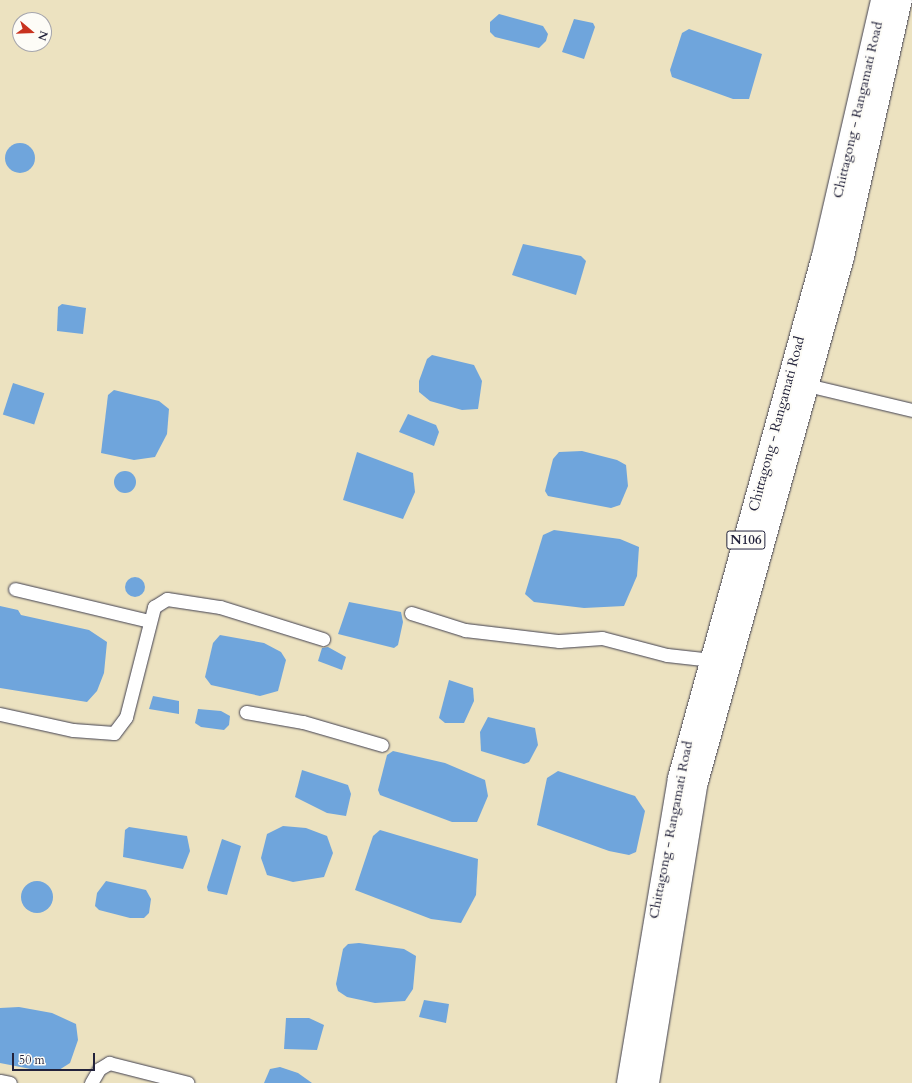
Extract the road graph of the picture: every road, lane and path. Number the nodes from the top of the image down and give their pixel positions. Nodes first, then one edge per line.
1 (882, 0) edge
2 (901, 0) edge
3 (807, 385) junction
4 (912, 410) edge
5 (15, 589) dead end
6 (411, 613) dead end
7 (149, 621) junction
8 (322, 639) dead end
9 (712, 660) junction
10 (246, 712) dead end
11 (0, 714) edge
12 (382, 745) dead end
13 (0, 1081) edge
14 (10, 1083) edge
15 (91, 1083) edge
16 (188, 1083) edge
17 (628, 1083) edge
18 (648, 1083) edge

1 - 9 highway, Chittagong - Rangamati Road / N106
2 - 3 highway, Chittagong - Rangamati Road / N106
3 - 4 street
3 - 18 highway, Chittagong - Rangamati Road / N106
5 - 7 street
6 - 9 street
7 - 8 street
7 - 11 street
9 - 17 highway, Chittagong - Rangamati Road / N106
10 - 12 street
13 - 14 street
15 - 16 street

